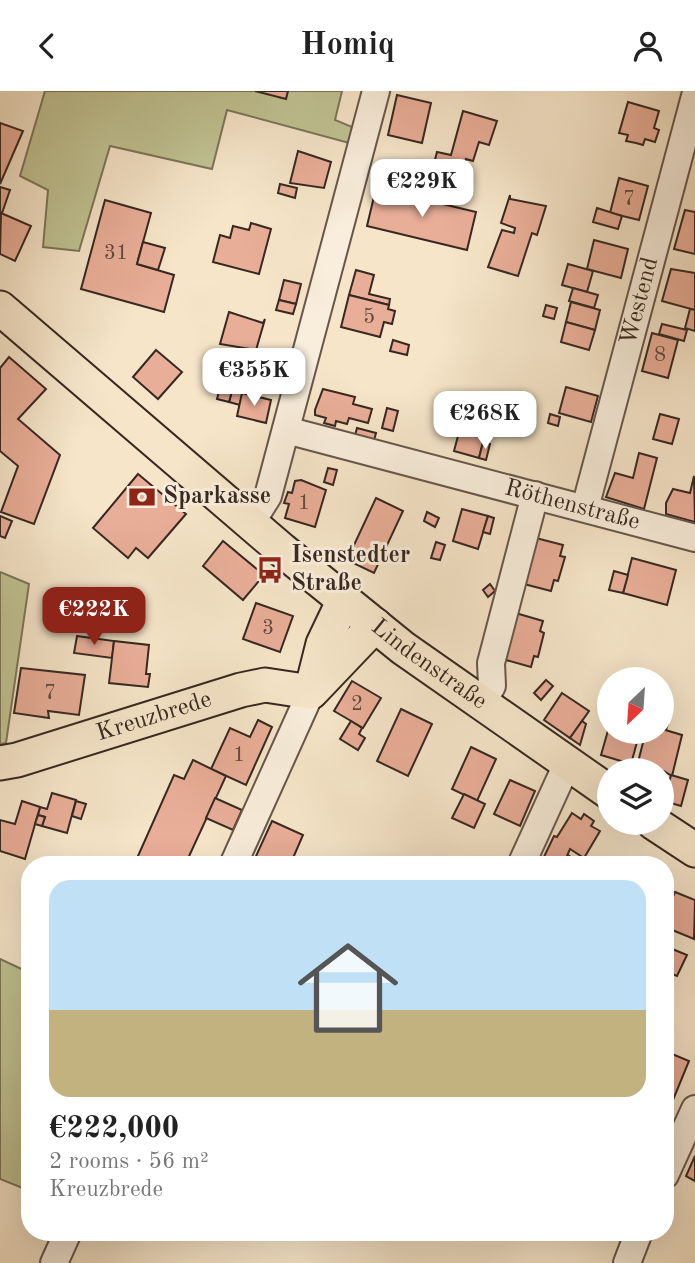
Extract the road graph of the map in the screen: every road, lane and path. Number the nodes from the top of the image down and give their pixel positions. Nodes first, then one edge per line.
1 (376, 91) edge
2 (695, 96) edge
3 (0, 308) edge
4 (286, 430) junction
5 (535, 495) junction
6 (585, 508) junction
7 (251, 523) junction
8 (695, 538) edge
9 (344, 600) junction
10 (375, 625) junction
11 (311, 692) junction
12 (481, 704) junction
13 (0, 763) edge
14 (568, 764) junction
15 (597, 784) edge
16 (672, 835) edge
17 (695, 850) edge
18 (237, 856) edge
19 (525, 856) edge
20 (695, 1109) edge
21 (674, 1155) edge
22 (64, 1241) edge
23 (636, 1241) edge
24 (54, 1263) edge
25 (627, 1263) edge

1 - 4 street
2 - 6 street, Westend
3 - 7 main road, Lindenstraße
4 - 5 street, Röthenstraße
4 - 7 street
5 - 6 street, Röthenstraße
5 - 12 street
6 - 8 street, Röthenstraße
7 - 9 main road, Lindenstraße
9 - 10 main road, Lindenstraße
9 - 11 main road
10 - 11 main road
10 - 12 main road, Lindenstraße
11 - 13 main road, Kreuzbrede
11 - 18 street
12 - 14 main road, Lindenstraße
14 - 15 main road, Lindenstraße
14 - 19 street
16 - 17 main road
20 - 21 street
22 - 24 street
23 - 25 street

